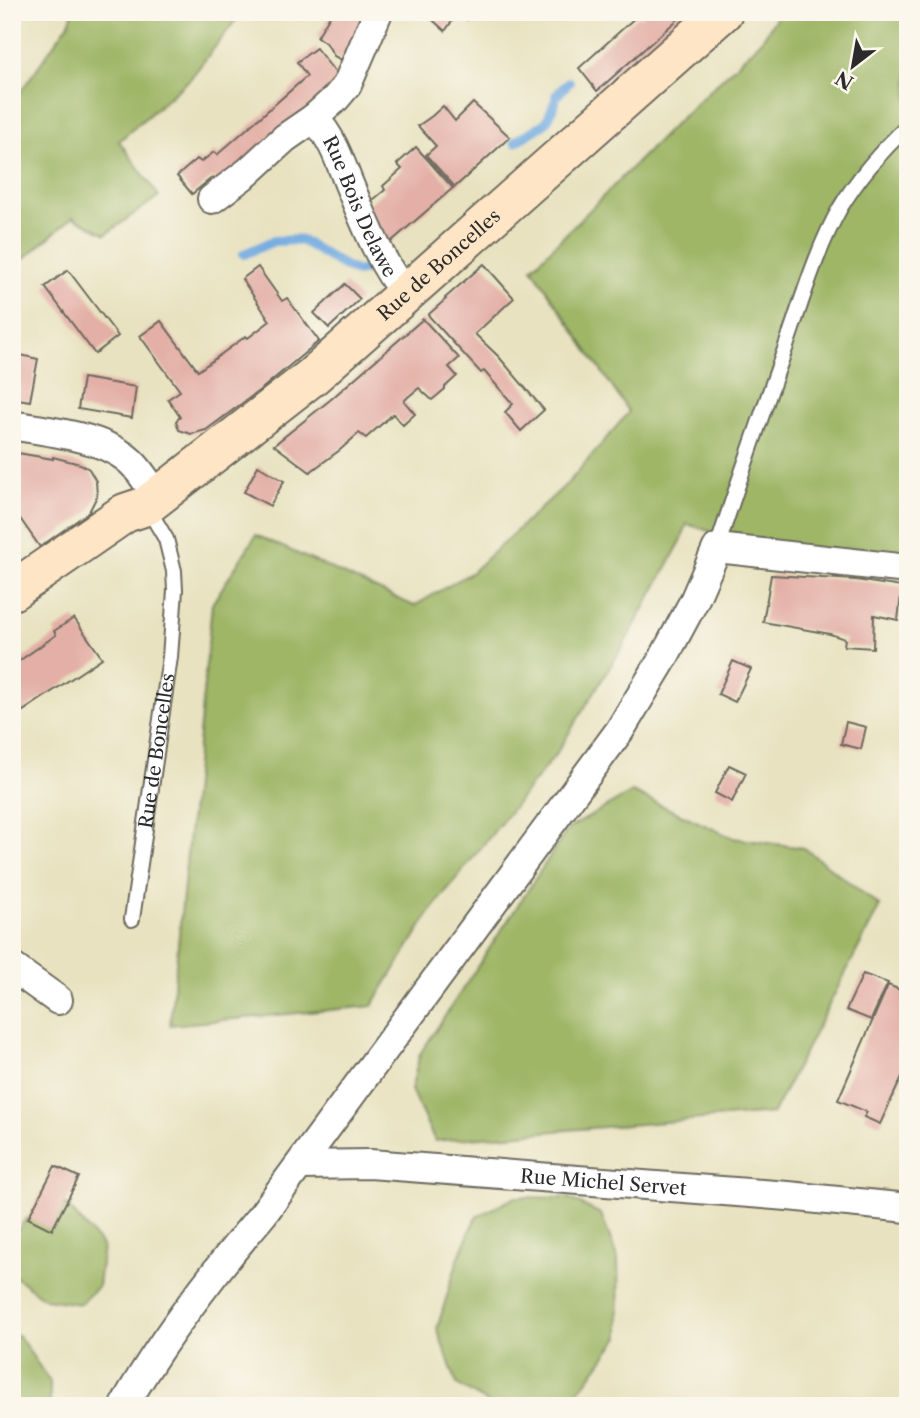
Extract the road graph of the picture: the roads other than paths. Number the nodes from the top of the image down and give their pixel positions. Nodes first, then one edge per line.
1 (378, 12) edge
2 (723, 12) edge
3 (314, 118) junction
4 (908, 126) edge
5 (212, 199) dead end
6 (406, 294) junction
7 (12, 425) edge
8 (152, 501) junction
9 (716, 548) junction
10 (908, 569) edge
11 (12, 591) edge
12 (132, 919) dead end
13 (12, 967) edge
14 (58, 1000) dead end
15 (300, 1164) junction
16 (908, 1208) edge
17 (124, 1406) edge

1 - 3 street, Rue Bois Delawe
2 - 6 main road, Rue de Boncelles
3 - 5 street, Rue Bois Delawe
3 - 6 street, Rue Bois Delawe
4 - 9 lane
6 - 8 main road, Rue de Boncelles
7 - 8 street
8 - 11 main road, Rue de Boncelles
8 - 12 lane, Rue de Boncelles
9 - 10 street
9 - 15 street
13 - 14 street
15 - 16 street, Rue Michel Servet
15 - 17 street

